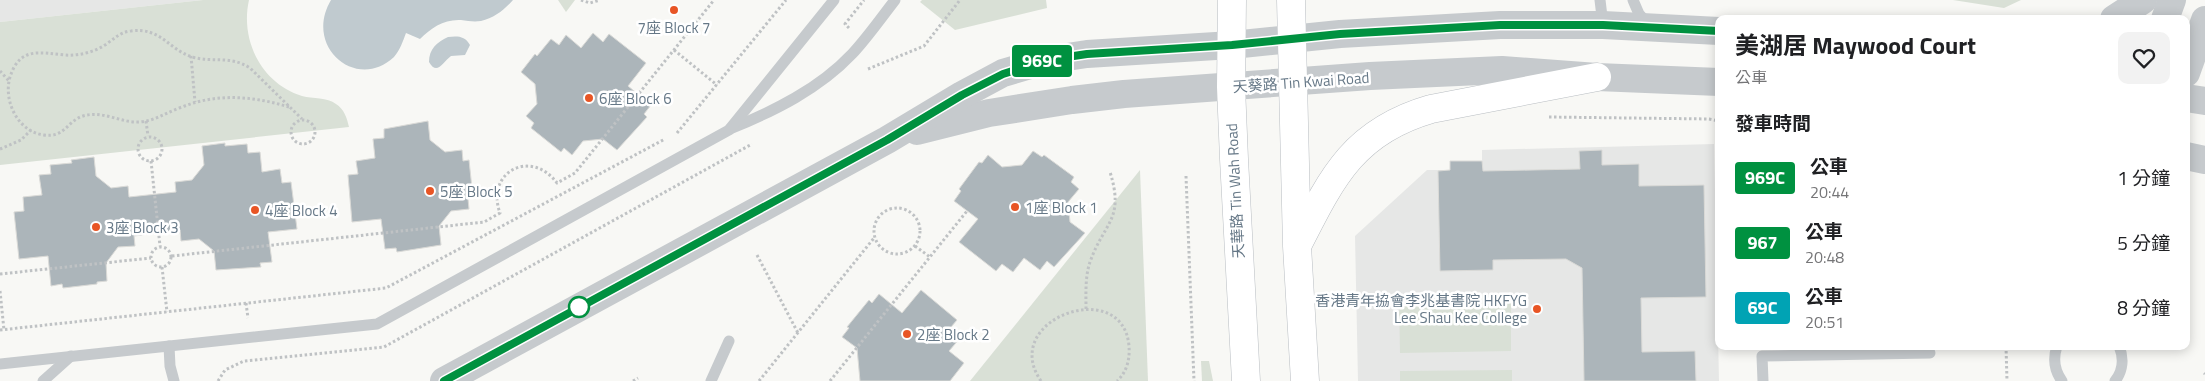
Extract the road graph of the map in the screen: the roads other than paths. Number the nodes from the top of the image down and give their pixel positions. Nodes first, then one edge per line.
1 (834, 0) edge
2 (896, 0) edge
3 (1232, 0) edge
4 (1291, 0) edge
5 (1633, 0) edge
6 (2143, 0) edge
7 (2172, 0) edge
8 (1602, 13) edge
9 (2120, 15) edge
10 (2166, 15) edge
11 (2205, 20) edge
12 (1650, 28) junction
13 (1715, 31) edge
14 (1292, 39) junction
15 (1232, 45) junction
16 (2190, 62) edge
17 (1596, 77) junction
18 (1293, 82) junction
19 (1715, 82) edge
20 (1231, 88) junction
21 (2190, 99) edge
22 (2205, 101) edge
23 (729, 130) junction
24 (887, 140) junction
25 (2190, 157) edge
26 (2205, 160) edge
27 (1297, 246) junction
28 (729, 340) dead end
29 (169, 346) junction
30 (2056, 350) edge
31 (2120, 350) edge
32 (1930, 353) dead end
33 (71, 356) junction
34 (0, 364) edge
35 (2058, 380) edge
36 (43, 381) edge
37 (174, 381) edge
38 (444, 381) edge
39 (711, 381) edge
40 (1246, 381) edge
41 (1304, 381) edge
42 (1763, 381) edge
43 (2115, 381) edge

1 - 23 lane
2 - 23 lane
3 - 15 main road, 天華路 Tin Wah Road
4 - 14 main road
5 - 12 lane
6 - 9 street
7 - 10 street
8 - 12 street, 天葵路 Tin Kwai Road
8 - 14 street, 天葵路 Tin Kwai Road
11 - 16 street
12 - 13 street, 天葵路 Tin Kwai Road
14 - 15 street, 天葵路 Tin Kwai Road
14 - 18 main road
15 - 20 main road, 天華路 Tin Wah Road
15 - 24 street, 天葵路 Tin Kwai Road
17 - 18 street, 天葵路 Tin Kwai Road
17 - 19 street, 天葵路 Tin Kwai Road
17 - 27 main road
18 - 20 street, 天葵路 Tin Kwai Road
18 - 27 main road
20 - 24 street, 天葵路 Tin Kwai Road
20 - 40 main road, 天華路 Tin Wah Road
21 - 22 street
23 - 29 lane
24 - 38 street, 天葵路 Tin Kwai Road
25 - 26 street
27 - 41 main road
28 - 39 lane
29 - 33 lane
29 - 37 lane
30 - 35 lane
31 - 43 lane
32 - 42 lane
33 - 34 lane
33 - 36 lane

